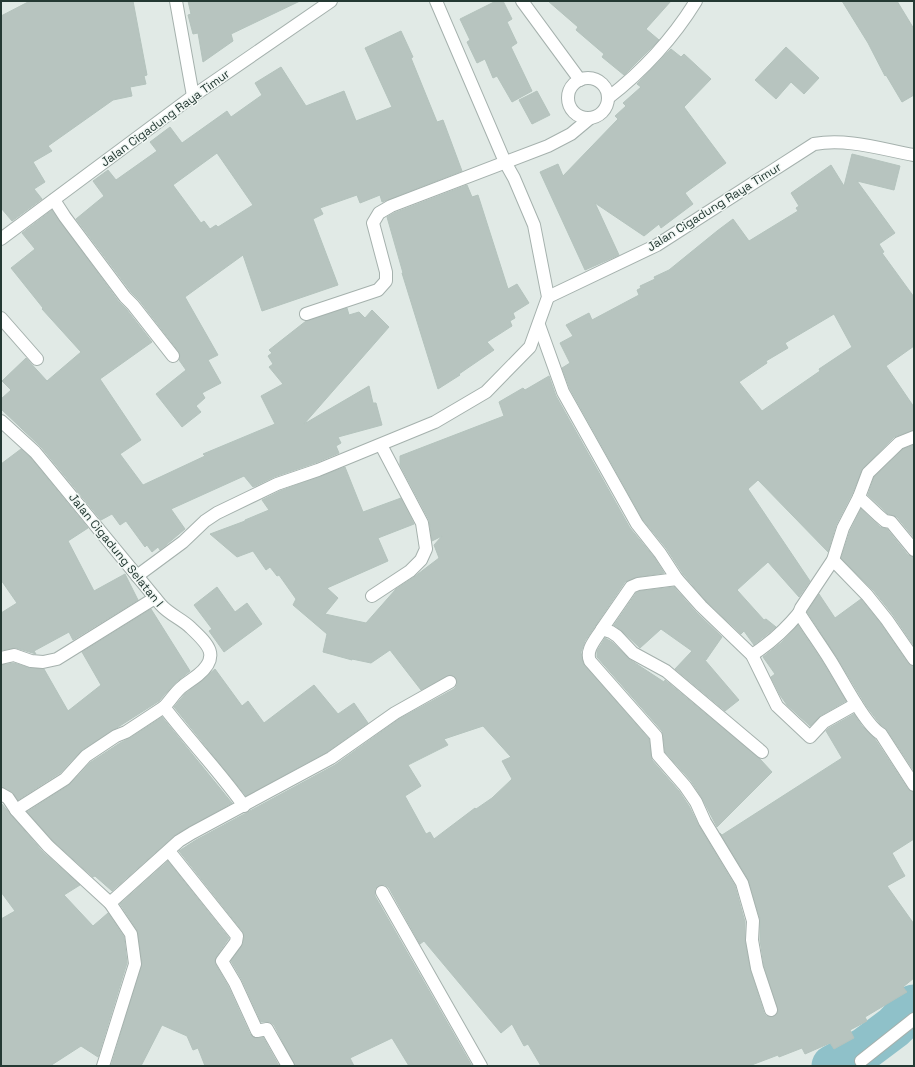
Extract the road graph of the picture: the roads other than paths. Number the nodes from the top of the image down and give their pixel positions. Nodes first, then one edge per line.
1 (176, 1) edge
2 (331, 1) edge
3 (436, 1) edge
4 (522, 1) edge
5 (696, 1) edge
6 (580, 80) junction
7 (193, 96) junction
8 (608, 98) junction
9 (589, 119) junction
10 (914, 155) edge
11 (505, 162) junction
12 (54, 200) junction
13 (1, 239) edge
14 (548, 297) junction
15 (306, 314) dead end
16 (1, 318) edge
17 (539, 325) junction
18 (172, 356) dead end
19 (37, 359) dead end
20 (1, 420) edge
21 (914, 437) edge
22 (381, 445) junction
23 (859, 497) junction
24 (914, 550) edge
25 (833, 560) junction
26 (137, 576) junction
27 (677, 579) junction
28 (372, 596) dead end
29 (155, 598) junction
30 (799, 613) junction
31 (602, 629) junction
32 (752, 656) junction
33 (1, 658) edge
34 (914, 659) edge
35 (450, 682) dead end
36 (856, 704) junction
37 (164, 707) junction
38 (762, 752) dead end
39 (914, 786) edge
40 (1, 794) edge
41 (244, 806) junction
42 (16, 810) junction
43 (169, 851) junction
44 (382, 892) dead end
45 (110, 903) junction
46 (771, 1010) dead end
47 (914, 1019) edge
48 (861, 1061) dead end
49 (103, 1066) edge
50 (288, 1066) edge
51 (481, 1066) edge

1 - 7 street
2 - 7 street, Jalan Cigadung Raya Timur
3 - 11 street
4 - 6 street
5 - 8 street
6 - 8 street
6 - 9 street
7 - 12 street, Jalan Cigadung Raya Timur
8 - 9 street
9 - 11 street
10 - 14 street, Jalan Cigadung Raya Timur
11 - 14 street
11 - 15 street
12 - 13 street, Jalan Cigadung Raya Timur
12 - 18 street
14 - 17 street
16 - 19 street
17 - 22 street
17 - 27 street
20 - 26 street, Jalan Cigadung Selatan I
21 - 23 street
22 - 26 street
22 - 28 street
23 - 24 street
23 - 25 street
25 - 30 street
25 - 34 street
26 - 29 street, Jalan Cigadung Selatan I
27 - 31 street
27 - 32 street
29 - 33 street
29 - 37 street, Jalan Cigadung Selatan I
30 - 32 street
30 - 36 street
31 - 38 street
31 - 46 street
32 - 36 street
35 - 41 street
36 - 39 street
37 - 41 street
37 - 42 street
40 - 42 street
41 - 43 street
42 - 45 street
43 - 45 street
43 - 50 street
44 - 51 street
45 - 49 street
47 - 48 street

